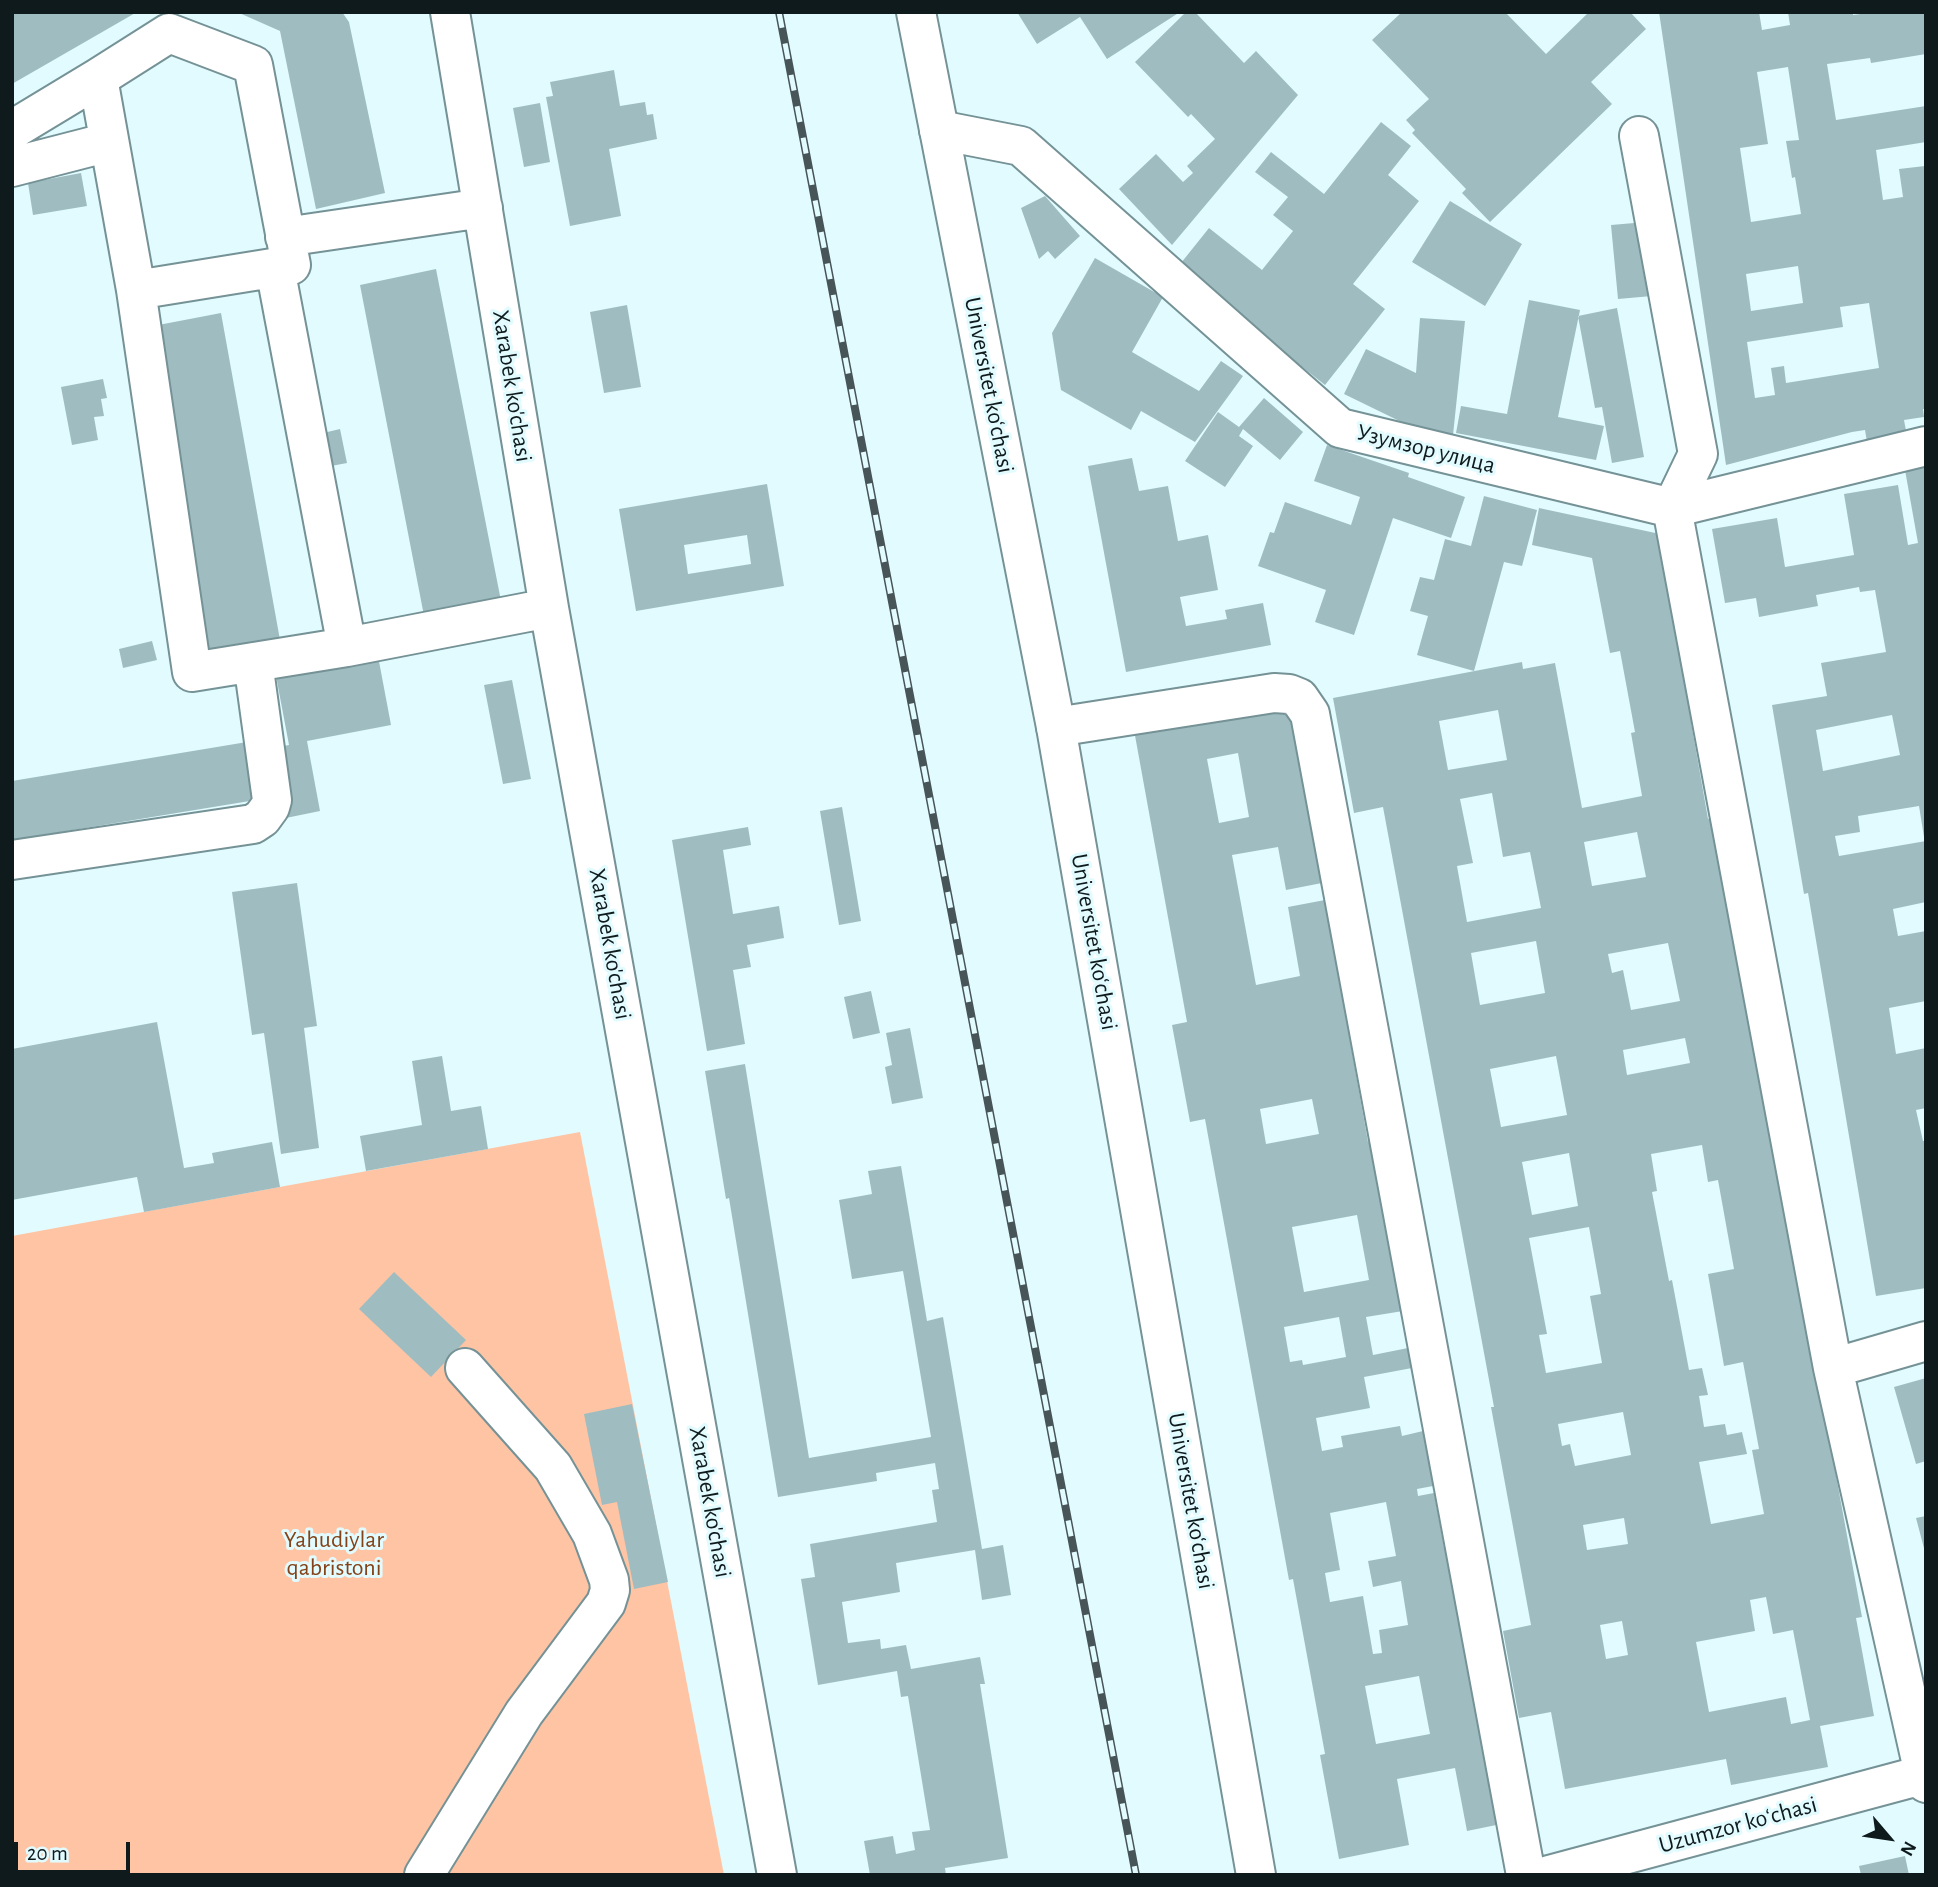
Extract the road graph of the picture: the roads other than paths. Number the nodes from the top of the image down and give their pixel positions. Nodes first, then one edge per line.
1 (450, 12) edge
2 (916, 12) edge
3 (98, 78) junction
4 (12, 130) edge
5 (939, 130) junction
6 (1639, 136) dead end
7 (109, 142) junction
8 (12, 167) edge
9 (482, 208) junction
10 (280, 252) junction
11 (136, 290) junction
12 (1926, 446) edge
13 (1672, 508) junction
14 (549, 608) junction
15 (347, 647) junction
16 (253, 662) junction
17 (1056, 727) junction
18 (12, 860) edge
19 (1926, 1342) edge
20 (465, 1368) dead end
21 (1833, 1368) junction
22 (1925, 1777) edge
23 (424, 1875) edge
24 (777, 1875) edge
25 (1256, 1875) edge
26 (1526, 1875) edge
27 (1549, 1875) edge

1 - 9 street, Xarabek ko'chasi
2 - 5 street, Universitet kо‘chasi
3 - 4 street
3 - 7 street
3 - 10 street
5 - 13 street, Узумзор улица
5 - 17 street, Universitet kо‘chasi
6 - 13 street
7 - 8 street
7 - 11 street
9 - 10 street
9 - 14 street, Xarabek ko'chasi
10 - 11 street
10 - 15 street
11 - 16 street
12 - 13 street, Узумзор улица
13 - 21 street
14 - 15 street
14 - 24 street, Xarabek ko'chasi
15 - 16 street
16 - 18 street
17 - 25 street, Universitet kо‘chasi
17 - 26 street
19 - 21 street
20 - 23 street
21 - 22 street
22 - 27 street, Uzumzor koʻchasi

